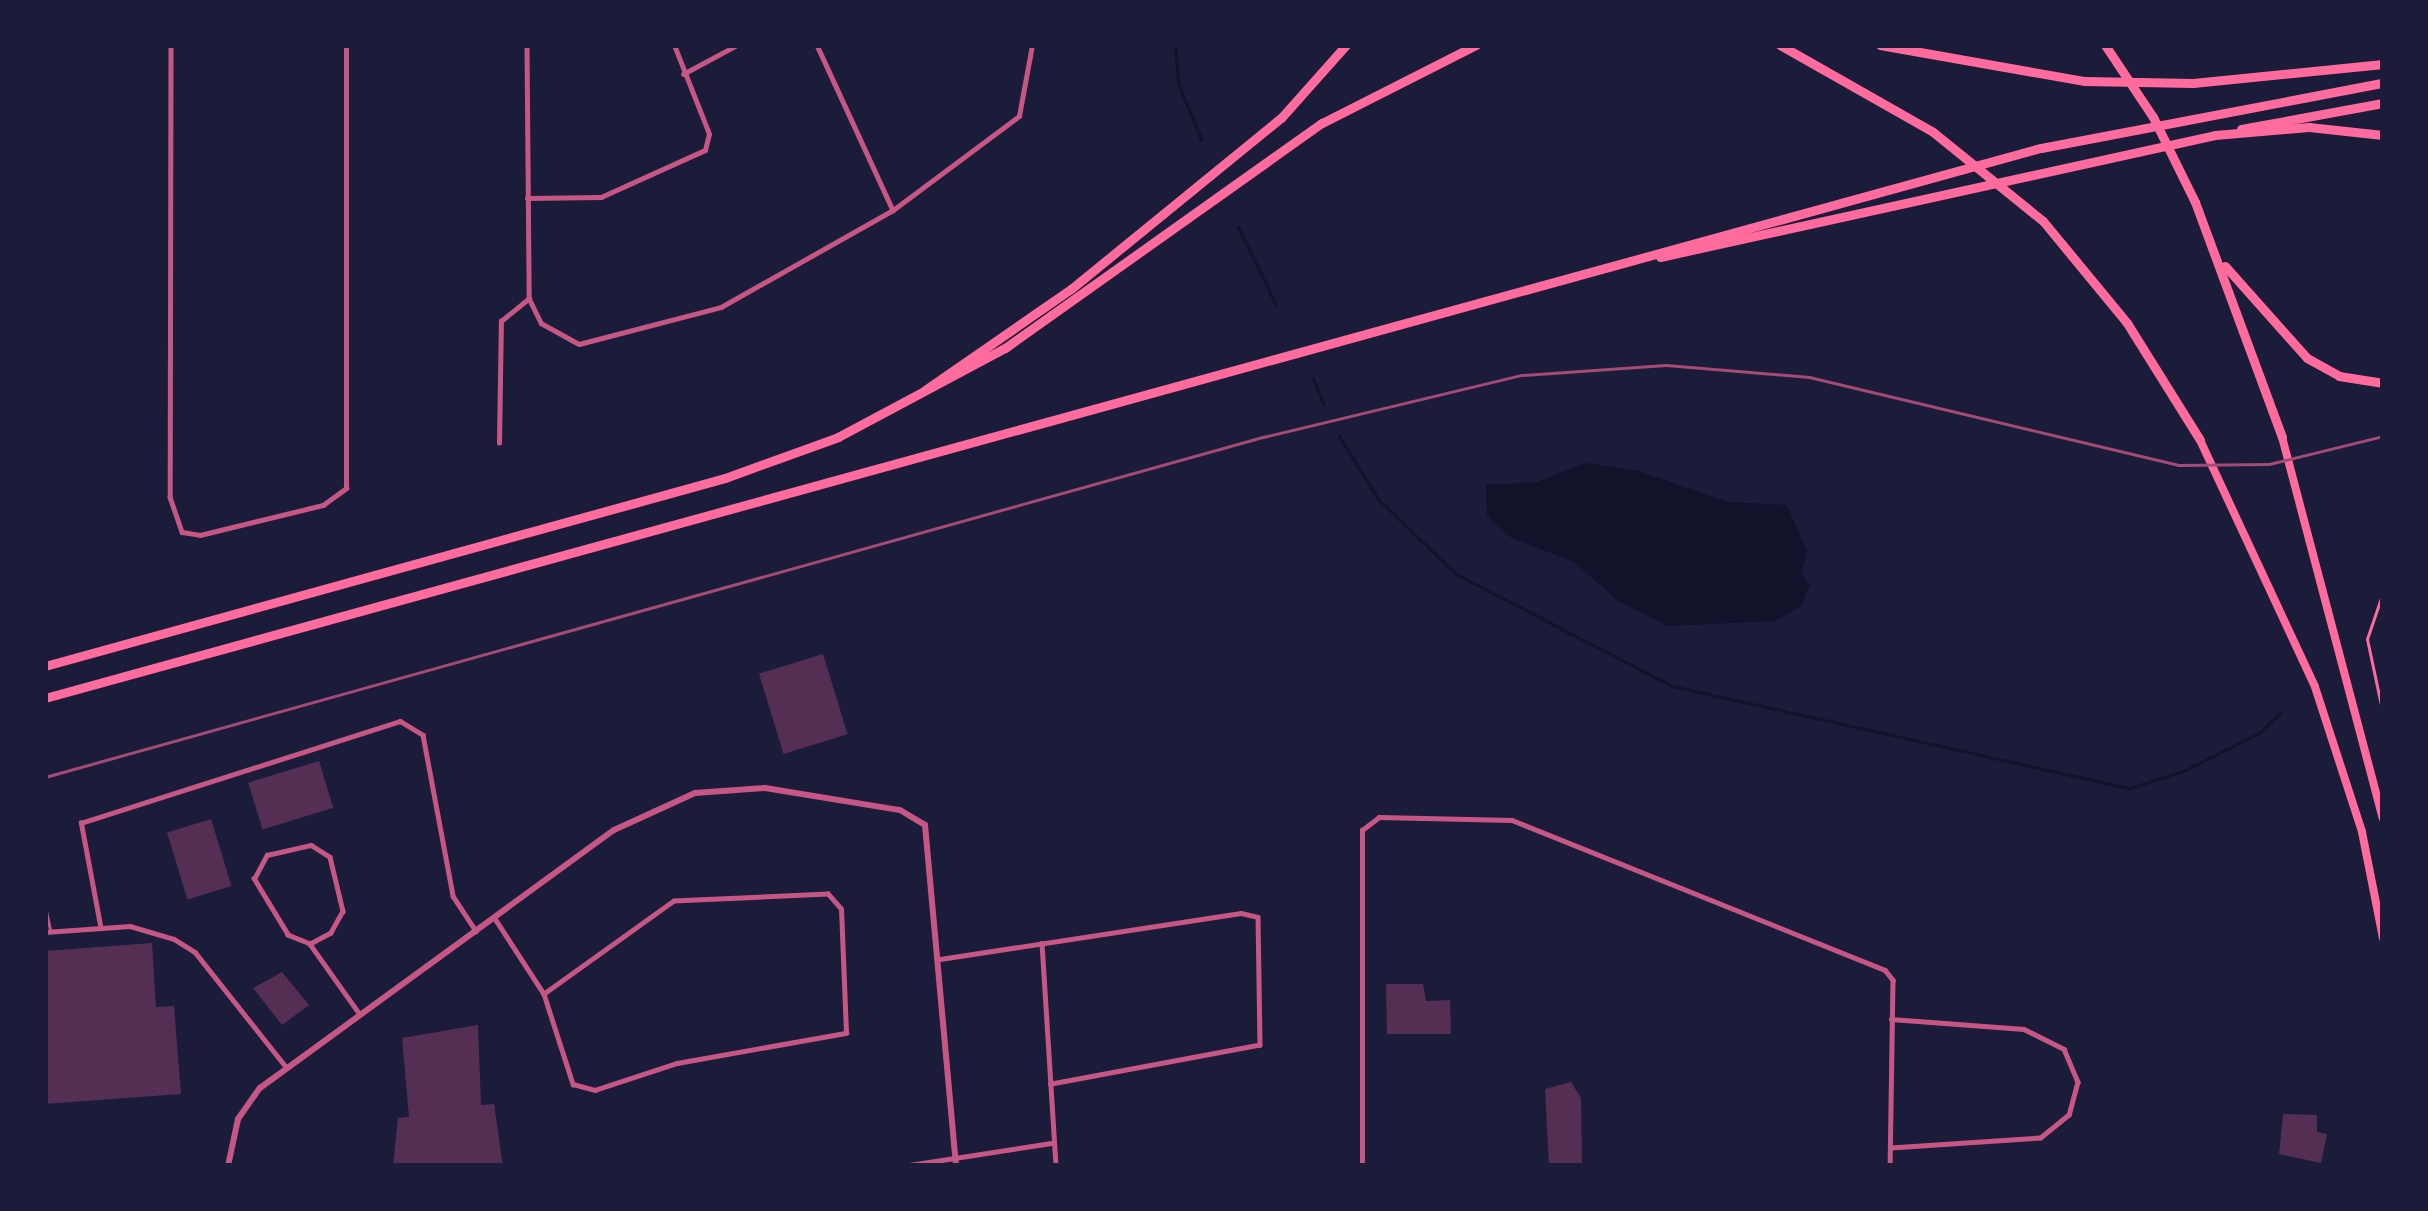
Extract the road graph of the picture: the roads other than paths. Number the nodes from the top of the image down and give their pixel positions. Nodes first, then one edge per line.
1 (170, 45) edge
2 (346, 45) edge
3 (527, 45) edge
4 (674, 45) edge
5 (737, 45) edge
6 (817, 45) edge
7 (1032, 45) edge
8 (1346, 45) edge
9 (1476, 45) edge
10 (1780, 45) edge
11 (1880, 45) edge
12 (2105, 45) edge
13 (2383, 64) edge
14 (683, 74) junction
15 (2383, 83) edge
16 (2383, 103) edge
17 (2236, 132) junction
18 (2383, 135) edge
19 (527, 198) junction
20 (893, 210) junction
21 (2222, 263) junction
22 (1585, 273) junction
23 (529, 298) junction
24 (2383, 383) edge
25 (902, 408) junction
26 (2282, 436) joint
27 (2200, 440) joint
28 (499, 443) dead end
29 (45, 666) edge
30 (45, 701) edge
31 (2383, 818) edge
32 (45, 906) edge
33 (494, 917) junction
34 (100, 926) junction
35 (48, 931) edge
36 (476, 931) junction
37 (2383, 938) edge
38 (1042, 943) junction
39 (310, 944) junction
40 (940, 959) junction
41 (544, 994) junction
42 (359, 1014) junction
43 (1891, 1019) junction
44 (286, 1067) junction
45 (1051, 1084) junction
46 (1054, 1142) junction
47 (1892, 1148) junction
48 (956, 1162) edge
49 (228, 1166) edge
50 (903, 1166) edge
51 (1056, 1166) edge
52 (1362, 1166) edge
53 (1890, 1166) edge

1 - 2 street
3 - 19 street
4 - 14 street
5 - 14 street
6 - 20 street
7 - 20 street
8 - 25 highway
9 - 25 highway
10 - 27 highway
11 - 13 highway
12 - 21 highway
14 - 19 street
15 - 22 highway
16 - 17 highway
17 - 18 highway
17 - 22 highway
19 - 23 street
20 - 23 street
21 - 24 highway
21 - 26 highway
22 - 30 highway
23 - 28 street
25 - 29 highway
26 - 31 main road
27 - 37 main road
32 - 35 lane
33 - 36 street
33 - 40 street
33 - 41 street
34 - 35 street
34 - 36 street
34 - 44 street
36 - 42 street
38 - 40 street
38 - 45 street
38 - 45 street
39 - 39 street
39 - 42 street
40 - 48 street
41 - 41 street
42 - 44 street
43 - 47 street
43 - 47 street
43 - 52 street
44 - 49 street
45 - 46 street
46 - 48 street
46 - 51 street
47 - 53 street
48 - 50 street

